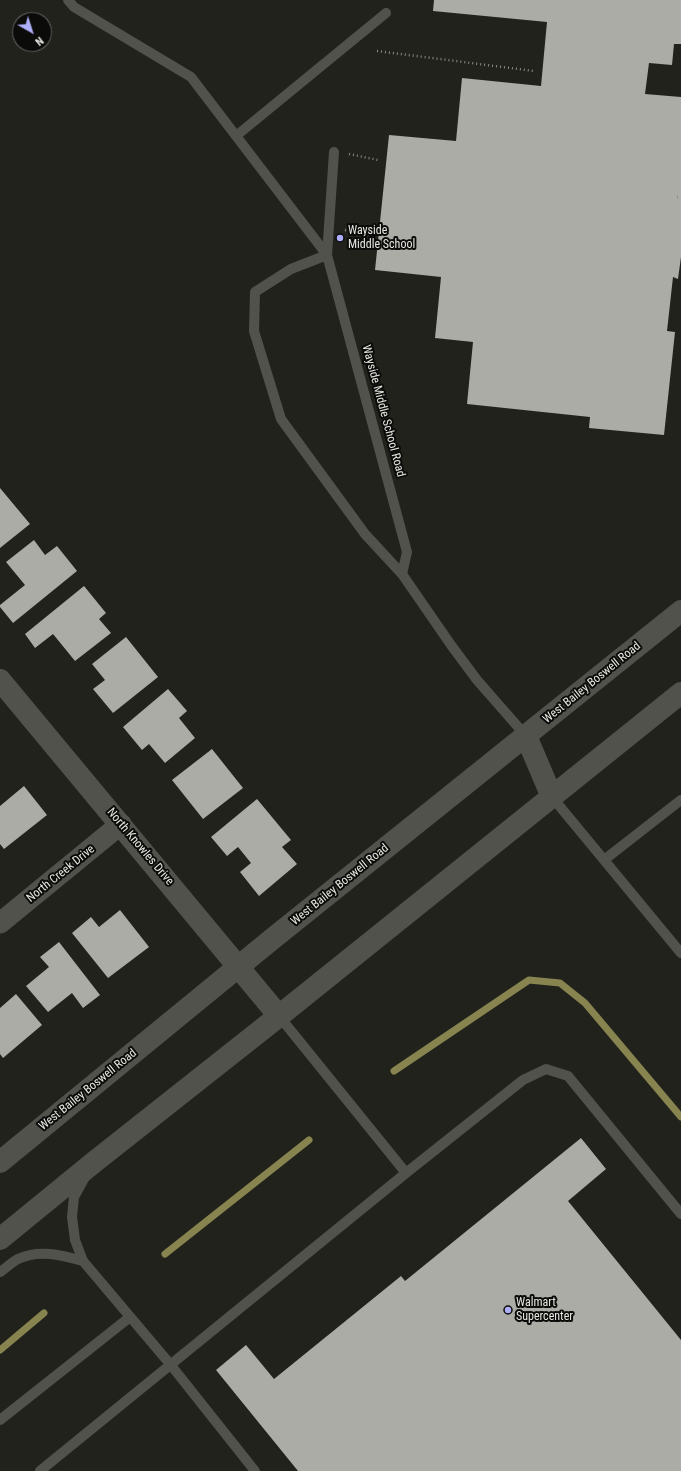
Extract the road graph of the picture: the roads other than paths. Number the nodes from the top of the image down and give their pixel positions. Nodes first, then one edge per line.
1 (68, 0) edge
2 (386, 13) dead end
3 (236, 136) junction
4 (334, 152) road end
5 (327, 255) junction
6 (402, 574) junction
7 (681, 611) edge
8 (0, 680) edge
9 (681, 693) edge
10 (526, 736) junction
11 (552, 797) junction
12 (681, 800) edge
13 (121, 824) junction
14 (604, 860) junction
15 (0, 923) edge
16 (681, 953) edge
17 (238, 967) junction
18 (279, 1016) junction
19 (0, 1162) edge
20 (93, 1163) junction
21 (406, 1173) junction
22 (681, 1214) edge
23 (0, 1239) edge
24 (83, 1261) junction
25 (0, 1272) edge
26 (130, 1316) junction
27 (170, 1364) junction
28 (0, 1420) edge
29 (40, 1471) edge
30 (255, 1471) edge

1 - 3 lane
2 - 3 lane
3 - 5 lane
4 - 5 lane
5 - 6 lane, Wayside Middle School Road
5 - 6 lane
6 - 10 lane
7 - 10 main road, West Bailey Boswell Road
8 - 13 main road, North Knowles Drive
9 - 11 main road
10 - 11 main road
10 - 17 main road, West Bailey Boswell Road
11 - 14 lane
11 - 18 main road
12 - 14 lane
13 - 15 street, North Creek Drive
13 - 17 main road, North Knowles Drive
14 - 16 lane
17 - 18 main road, North Knowles Drive
17 - 19 main road, West Bailey Boswell Road
18 - 20 main road
18 - 21 lane
20 - 23 main road
20 - 24 lane
21 - 22 lane
21 - 27 lane
24 - 25 lane
24 - 26 lane
26 - 27 lane
26 - 28 lane
27 - 29 lane
27 - 30 lane

